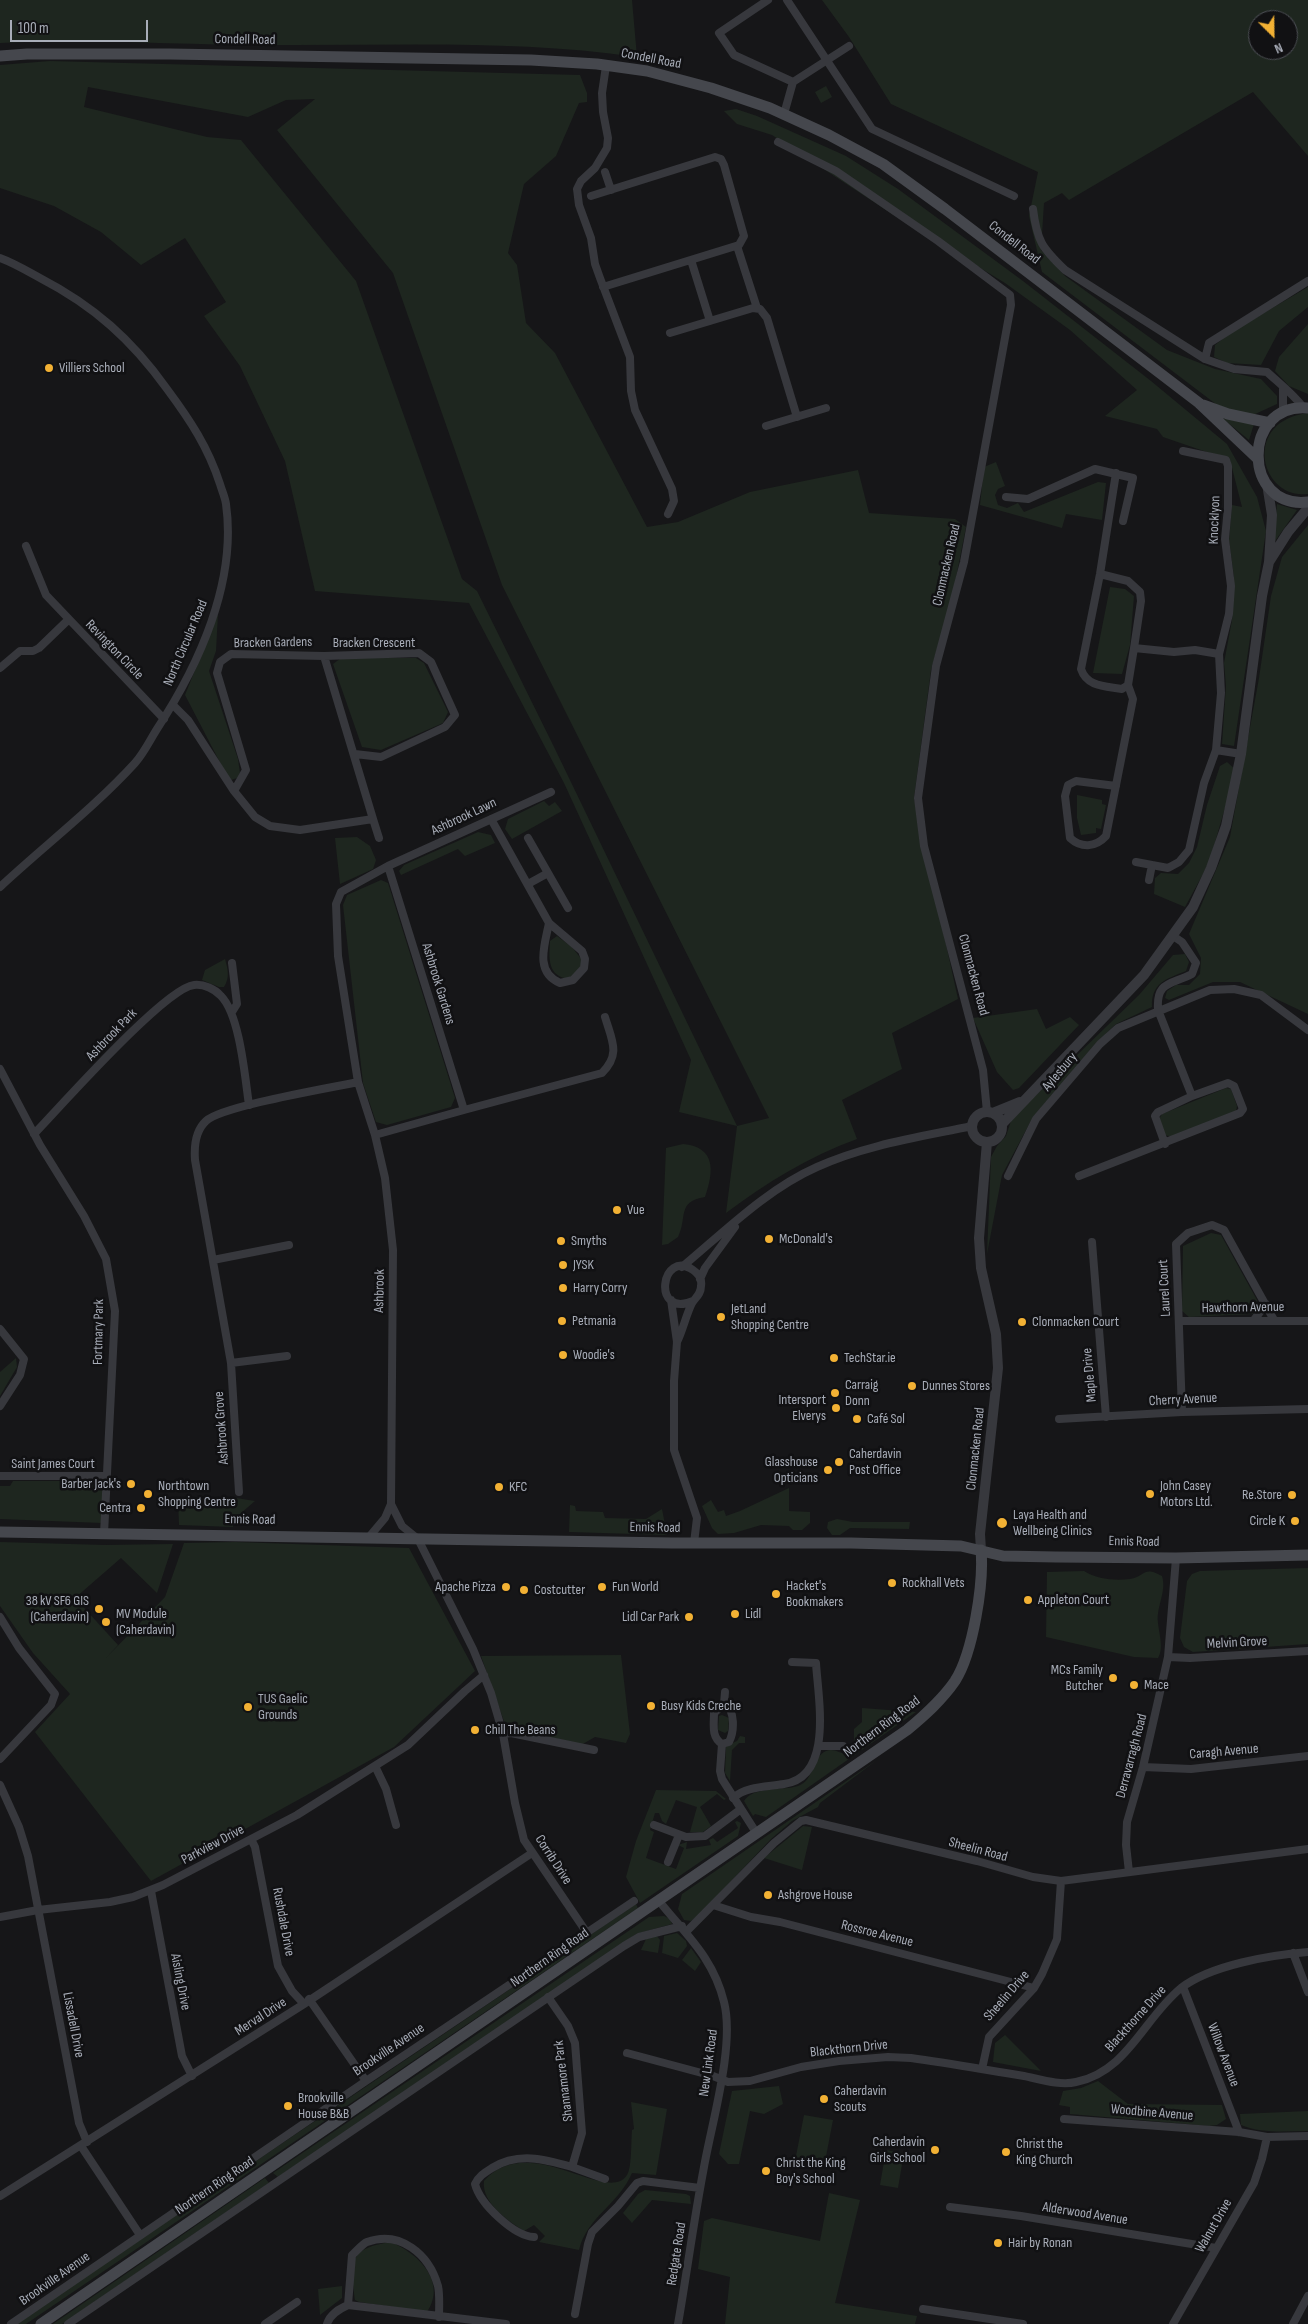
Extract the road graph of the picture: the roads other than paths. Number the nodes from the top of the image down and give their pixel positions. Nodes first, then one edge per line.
1 (768, 0) edge
2 (787, 0) edge
3 (848, 46) dead end
4 (0, 56) edge
5 (828, 60) junction
6 (606, 66) junction
7 (793, 82) junction
8 (784, 114) junction
9 (778, 142) dead end
10 (605, 172) dead end
11 (611, 190) junction
12 (591, 196) dead end
13 (1014, 196) dead end
14 (1032, 209) dead end
15 (737, 246) junction
16 (0, 258) edge
17 (691, 260) junction
18 (1308, 281) edge
19 (603, 287) junction
20 (757, 308) junction
21 (710, 321) junction
22 (670, 333) dead end
23 (1205, 359) junction
24 (1283, 389) junction
25 (1199, 404) junction
26 (1305, 407) edge
27 (826, 408) dead end
28 (1283, 412) junction
29 (798, 417) junction
30 (1270, 423) junction
31 (766, 426) dead end
32 (1183, 451) dead end
33 (1257, 458) junction
34 (1116, 473) junction
35 (1267, 484) junction
36 (1006, 497) dead end
37 (1308, 502) edge
38 (1308, 508) edge
39 (668, 514) dead end
40 (1124, 521) dead end
41 (26, 546) dead end
42 (1269, 562) junction
43 (1100, 574) junction
44 (68, 620) junction
45 (1134, 648) junction
46 (1219, 654) junction
47 (324, 656) junction
48 (0, 668) edge
49 (1128, 685) junction
50 (174, 705) junction
51 (164, 719) junction
52 (1216, 750) junction
53 (355, 754) junction
54 (1240, 754) junction
55 (1116, 786) junction
56 (234, 791) junction
57 (551, 792) dead end
58 (491, 818) junction
59 (373, 819) junction
60 (379, 838) dead end
61 (528, 838) dead end
62 (1136, 862) dead end
63 (1152, 865) junction
64 (388, 866) junction
65 (548, 873) junction
66 (1149, 880) dead end
67 (528, 884) junction
68 (0, 887) edge
69 (568, 908) dead end
70 (549, 923) junction
71 (1173, 936) junction
72 (232, 962) dead end
73 (234, 982) junction
74 (222, 996) junction
75 (1158, 1010) junction
76 (232, 1012) junction
77 (605, 1017) dead end
78 (1308, 1030) edge
79 (0, 1069) edge
80 (358, 1082) junction
81 (1192, 1096) junction
82 (1024, 1101) junction
83 (249, 1105) junction
84 (464, 1110) junction
85 (990, 1113) junction
86 (1002, 1124) junction
87 (972, 1126) junction
88 (34, 1134) junction
89 (375, 1135) junction
90 (987, 1142) junction
91 (1165, 1144) junction
92 (1008, 1176) dead end
93 (1080, 1176) dead end
94 (746, 1214) junction
95 (1092, 1242) dead end
96 (289, 1246) dead end
97 (213, 1260) junction
98 (682, 1267) junction
99 (700, 1279) junction
100 (671, 1300) junction
101 (693, 1302) junction
102 (1266, 1304) junction
103 (1254, 1320) junction
104 (1274, 1320) junction
105 (1308, 1320) edge
106 (1179, 1322) junction
107 (0, 1329) edge
108 (677, 1342) junction
109 (287, 1356) dead end
110 (231, 1363) junction
111 (0, 1406) edge
112 (1308, 1409) edge
113 (1182, 1412) junction
114 (1106, 1417) junction
115 (1059, 1419) dead end
116 (0, 1476) edge
117 (106, 1476) junction
118 (239, 1492) dead end
119 (391, 1504) junction
120 (0, 1532) edge
121 (104, 1534) junction
122 (369, 1537) junction
123 (418, 1539) junction
124 (694, 1543) junction
125 (981, 1550) junction
126 (1308, 1555) edge
127 (1176, 1558) junction
128 (0, 1617) edge
129 (1308, 1651) edge
130 (1168, 1658) junction
131 (792, 1662) dead end
132 (484, 1675) junction
133 (725, 1692) dead end
134 (724, 1704) junction
135 (503, 1734) junction
136 (722, 1744) junction
137 (820, 1746) junction
138 (844, 1746) dead end
139 (594, 1750) dead end
140 (1308, 1756) edge
141 (0, 1759) edge
142 (375, 1766) junction
143 (1143, 1767) junction
144 (0, 1785) edge
145 (733, 1798) junction
146 (3, 1800) edge
147 (741, 1809) junction
148 (396, 1825) dead end
149 (654, 1825) dead end
150 (757, 1834) junction
151 (679, 1835) junction
152 (251, 1839) junction
153 (1308, 1849) edge
154 (532, 1853) junction
155 (668, 1862) dead end
156 (1129, 1872) junction
157 (1061, 1881) junction
158 (150, 1891) junction
159 (634, 1901) dead end
160 (659, 1901) junction
161 (713, 1905) junction
162 (38, 1910) junction
163 (0, 1917) edge
164 (684, 1929) junction
165 (586, 1932) junction
166 (1308, 1952) edge
167 (1293, 1953) junction
168 (1183, 1987) junction
169 (1034, 1988) junction
170 (1308, 1992) edge
171 (548, 1997) junction
172 (306, 2002) junction
173 (627, 2053) dead end
174 (982, 2070) junction
175 (192, 2076) junction
176 (720, 2080) junction
177 (366, 2081) junction
178 (1064, 2118) dead end
179 (1239, 2132) junction
180 (1308, 2136) edge
181 (1267, 2137) junction
182 (84, 2144) junction
183 (572, 2167) junction
184 (605, 2179) dead end
185 (700, 2188) junction
186 (0, 2196) edge
187 (950, 2208) dead end
188 (140, 2235) junction
189 (534, 2237) dead end
190 (1216, 2248) junction
191 (1308, 2296) edge
192 (296, 2302) dead end
193 (348, 2305) junction
194 (923, 2309) dead end
195 (575, 2314) dead end
196 (439, 2317) junction
197 (11, 2324) edge
198 (41, 2324) edge
199 (68, 2324) edge
200 (265, 2324) edge
201 (327, 2324) edge
202 (506, 2324) edge
203 (678, 2324) edge
204 (1023, 2324) edge
205 (1173, 2324) edge
206 (1293, 2324) edge

1 - 7 street
2 - 5 street
3 - 5 street
4 - 6 main road, Condell Road
5 - 7 street
5 - 13 street
6 - 8 main road, Condell Road
6 - 19 street
7 - 8 street
8 - 25 main road, Condell Road
9 - 85 street, Clonmacken Road
10 - 11 street
11 - 12 street
11 - 15 street
14 - 23 street
15 - 17 street
15 - 20 street
16 - 50 street, North Circular Road
17 - 19 street
17 - 21 street
18 - 23 street
19 - 39 street
20 - 21 street
20 - 29 street
21 - 22 street
23 - 24 street
24 - 26 street
24 - 28 street
25 - 30 main road
25 - 33 main road
26 - 28 main road
27 - 29 street
28 - 30 main road
29 - 31 street
30 - 33 main road
32 - 46 street, Knocklyon
33 - 35 main road
34 - 36 street
34 - 40 street
34 - 43 street
35 - 37 main road
35 - 42 street
38 - 42 street
41 - 44 street, Revington Circle
42 - 54 street
43 - 45 street
43 - 49 street
44 - 48 street, Revington Circle
44 - 51 street, Revington Circle
45 - 46 street
45 - 49 street
46 - 52 street, Knocklyon
47 - 53 street, Bracken Gardens
47 - 53 street, Bracken Crescent
47 - 56 street, Bracken Gardens
49 - 55 street
50 - 51 street, North Circular Road
50 - 56 street
51 - 68 street, North Circular Road
52 - 54 street
52 - 63 street, Knocklyon
53 - 59 street, Bracken Gardens
54 - 71 street
55 - 55 street
56 - 59 street
57 - 58 street, Ashbrook Lawn
58 - 64 street, Ashbrook Lawn
58 - 67 street
59 - 60 street, Bracken Gardens
61 - 65 street
62 - 63 street, Knocklyon
63 - 66 street
64 - 80 street, Ashbrook
64 - 84 street, Ashbrook Gardens
65 - 67 street
65 - 69 street
67 - 70 street
70 - 70 street
71 - 75 street
71 - 82 street
72 - 73 street
73 - 74 street
73 - 76 street
74 - 76 street
74 - 88 street, Ashbrook Park
75 - 78 street, Aylesbury
75 - 81 street
75 - 92 street, Aylesbury
76 - 83 street
77 - 84 street
79 - 88 street, Fortmary Park
80 - 83 street
80 - 89 street, Ashbrook
81 - 91 street
81 - 91 street
82 - 85 street
82 - 86 street
83 - 97 street, Ashbrook Grove
84 - 89 street
85 - 86 street
85 - 87 street
86 - 90 street
87 - 90 street
87 - 94 street
88 - 117 street, Fortmary Park
89 - 119 street, Ashbrook
90 - 125 street, Clonmacken Road
91 - 93 street
94 - 98 street
94 - 99 street
95 - 114 street, Maple Drive
96 - 97 street
97 - 110 street, Ashbrook Grove
98 - 99 street
98 - 100 street
99 - 101 street
100 - 101 street
100 - 108 street
101 - 108 street
102 - 103 street
102 - 104 street, Laurel Court
102 - 106 street, Laurel Court
103 - 104 street, Hawthorn Avenue
103 - 106 street, Hawthorn Avenue
104 - 105 street, Hawthorn Avenue
106 - 113 street, Laurel Court
107 - 111 street
108 - 124 street
109 - 110 street
110 - 118 street, Ashbrook Grove
112 - 113 street, Cherry Avenue
113 - 114 street, Cherry Avenue
114 - 115 street, Cherry Avenue
116 - 117 street, Saint James Court
117 - 121 street, Fortmary Park
119 - 122 street, Ashbrook
119 - 123 street, Ashbrook
120 - 121 main road, Ennis Road
121 - 122 main road, Ennis Road
122 - 123 main road, Ennis Road
123 - 124 main road, Ennis Road
123 - 132 street, Corrib Drive
124 - 125 main road, Ennis Road
125 - 127 main road, Ennis Road
125 - 150 main road, Northern Ring Road
126 - 127 main road, Ennis Road
127 - 130 street, Derravarragh Road
128 - 141 street
129 - 130 street, Melvin Grove
130 - 143 street, Derravarragh Road
131 - 137 street
132 - 135 street, Corrib Drive
132 - 142 street, Parkview Drive
133 - 134 street
134 - 136 street
134 - 136 street
135 - 139 street
135 - 154 street, Corrib Drive
136 - 145 street
137 - 138 street
137 - 145 street
140 - 143 street, Caragh Avenue
142 - 148 street
142 - 152 street, Parkview Drive
143 - 156 street, Derravarragh Road
144 - 146 street
145 - 147 street
146 - 162 street
147 - 150 street
147 - 151 street
149 - 151 street
150 - 160 main road, Northern Ring Road
151 - 155 street
152 - 158 street, Parkview Drive
152 - 172 street, Rushdale Drive
153 - 156 street, Sheelin Road
154 - 165 street, Corrib Drive
154 - 172 street, Merval Drive
156 - 157 street, Sheelin Road
157 - 161 street, Sheelin Road
157 - 169 street, Sheelin Drive
158 - 162 street, Parkview Drive
158 - 175 street, Aisling Drive
159 - 165 street, Brookville Avenue
160 - 164 street, New Link Road
160 - 198 main road, Northern Ring Road
161 - 164 street, Sheelin Road
161 - 169 street, Rossroe Avenue
162 - 163 street, Parkview Drive
162 - 182 street, Lissadell Drive
164 - 171 street
164 - 176 street, New Link Road
165 - 177 street, Brookville Avenue
166 - 167 street, Blackthorne Drive
167 - 168 street, Blackthorne Drive
167 - 170 street
168 - 174 street, Blackthorne Drive
168 - 179 street, Willow Avenue
169 - 174 street, Sheelin Drive
171 - 183 street, Shannamore Park
171 - 199 street
172 - 175 street, Merval Drive
172 - 177 street, Rushdale Drive
173 - 176 street, Blackthorn Drive
174 - 176 street, Blackthorn Drive
175 - 182 street, Merval Drive
176 - 185 street, New Link Road
177 - 188 street, Brookville Avenue
178 - 179 street, Woodbine Avenue
179 - 181 street, Woodbine Avenue
180 - 181 street, Woodbine Avenue
181 - 190 street, Walnut Drive
182 - 186 street, Merval Drive
182 - 188 street, Lissadell Drive
183 - 184 street
183 - 189 street
185 - 195 street
185 - 203 street, Redgate Road
187 - 190 street, Alderwood Avenue
188 - 197 street, Brookville Avenue
190 - 205 street, Walnut Drive
191 - 206 street
192 - 200 street
193 - 196 street
193 - 196 street
193 - 201 street
194 - 204 street
196 - 202 street

